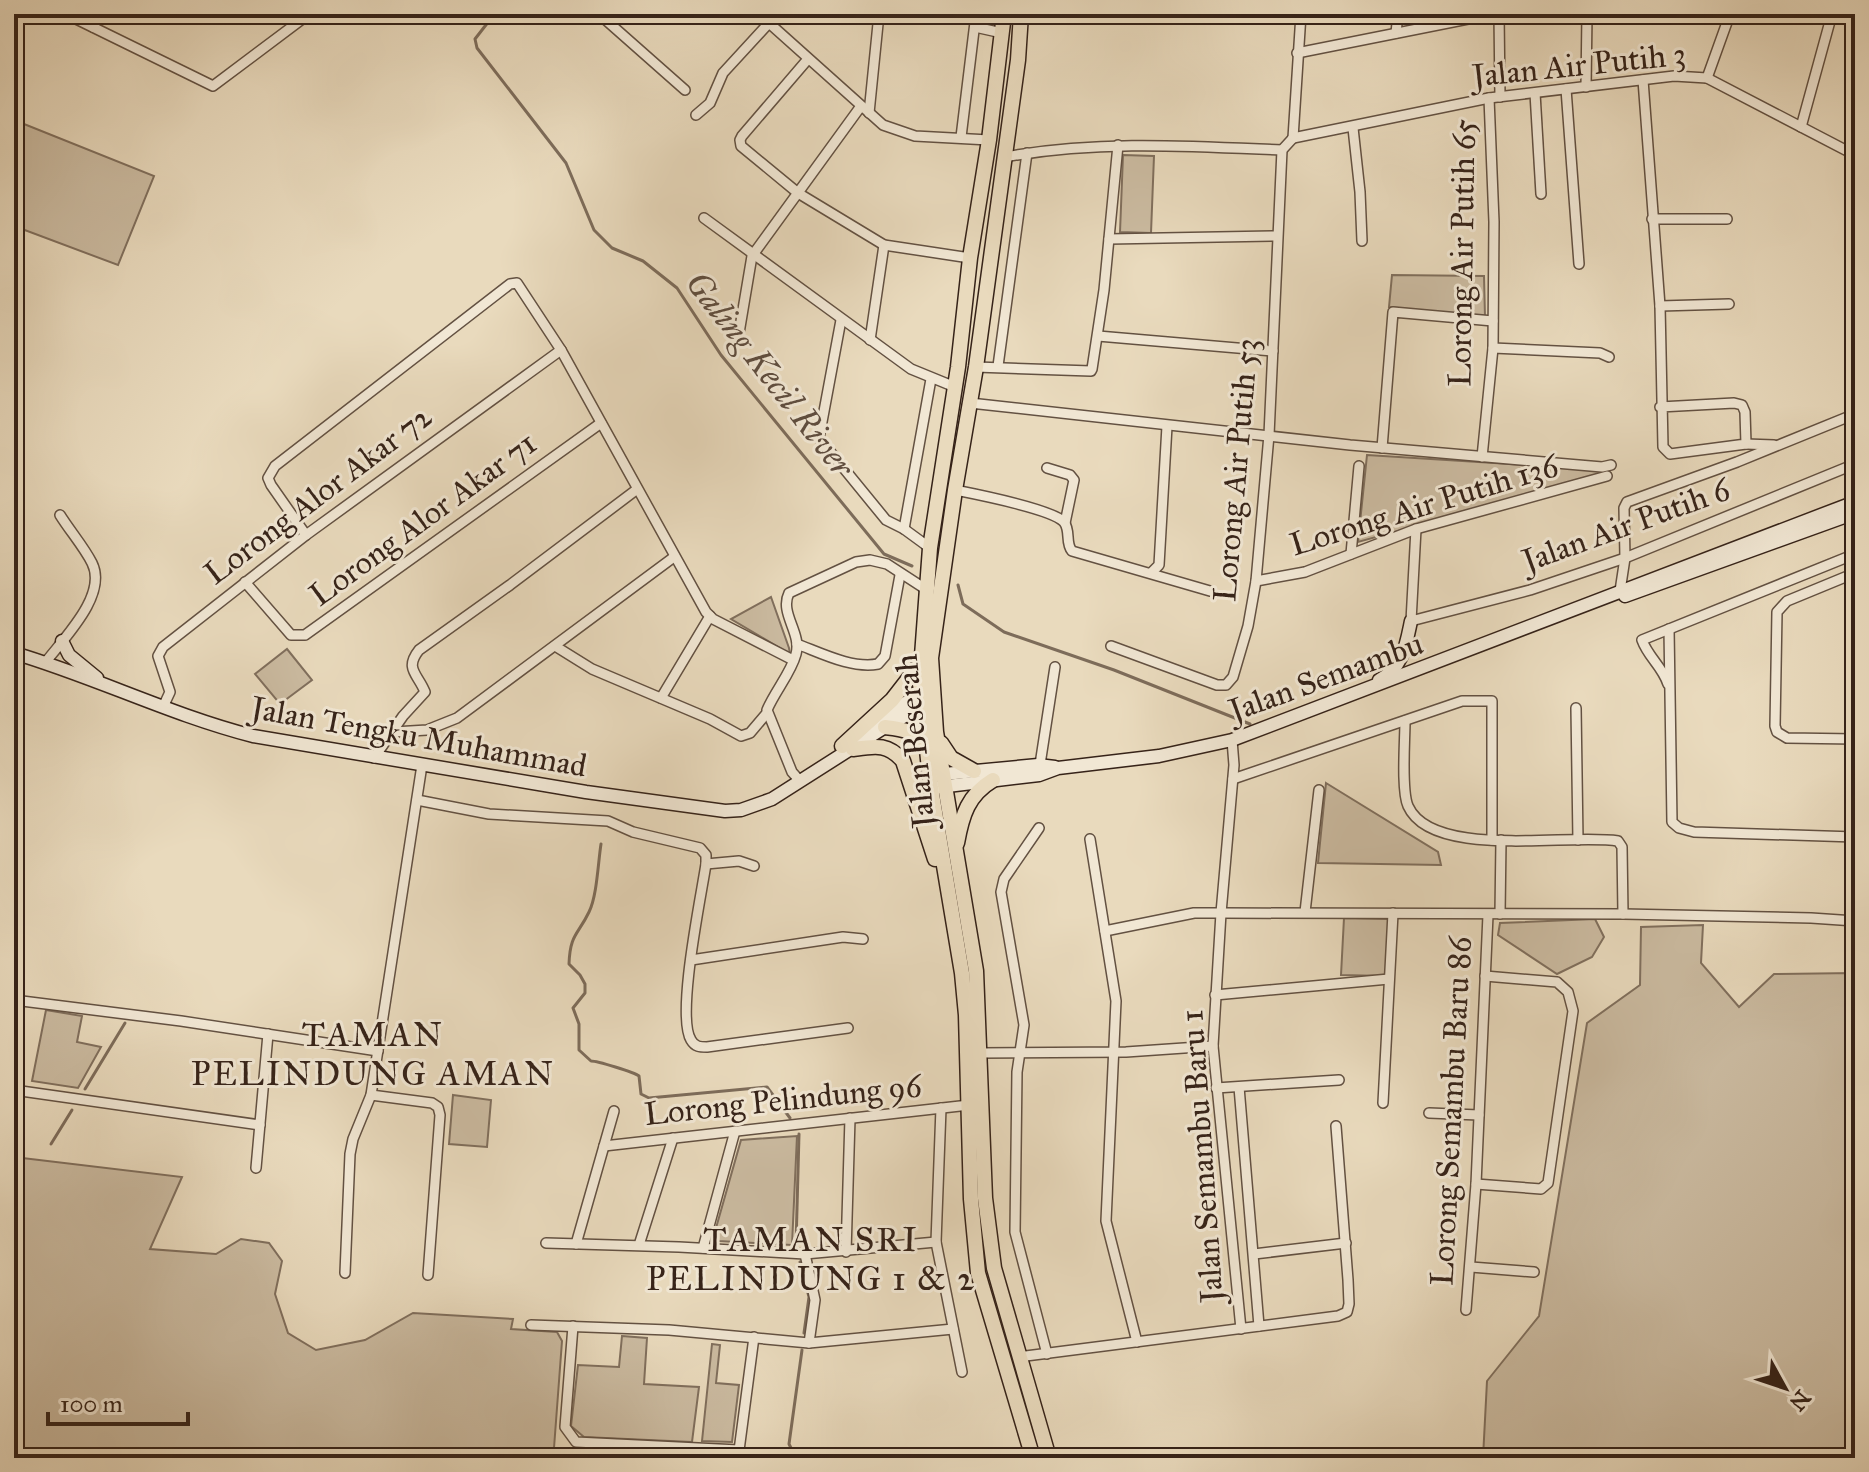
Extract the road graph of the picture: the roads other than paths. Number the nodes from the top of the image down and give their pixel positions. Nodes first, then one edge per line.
1 (66, 14) edge
2 (100, 14) edge
3 (309, 14) edge
4 (879, 14) edge
5 (976, 14) edge
6 (1004, 14) edge
7 (1021, 14) edge
8 (1301, 14) edge
9 (1398, 14) edge
10 (1496, 14) edge
11 (1587, 14) edge
12 (1730, 14) edge
13 (1832, 14) edge
14 (604, 16) edge
15 (764, 18) edge
16 (93, 27) junction
17 (975, 27) junction
18 (1002, 33) junction
19 (1396, 33) junction
20 (1297, 53) junction
21 (808, 59) junction
22 (1707, 78) junction
23 (1643, 80) junction
24 (1586, 87) junction
25 (1566, 89) junction
26 (685, 90) dead end
27 (1535, 93) junction
28 (1494, 98) junction
29 (865, 109) junction
30 (696, 115) dead end
31 (1801, 127) junction
32 (1353, 128) junction
33 (961, 137) junction
34 (1293, 138) junction
35 (989, 140) junction
36 (1118, 145) junction
37 (1282, 150) junction
38 (1027, 153) junction
39 (1855, 155) edge
40 (1005, 157) junction
41 (798, 193) junction
42 (1541, 194) dead end
43 (704, 218) dead end
44 (1652, 219) junction
45 (1727, 219) dead end
46 (1276, 236) junction
47 (1109, 239) junction
48 (1362, 241) dead end
49 (884, 245) junction
50 (752, 256) junction
51 (970, 258) junction
52 (1579, 264) dead end
53 (1729, 304) dead end
54 (1660, 306) junction
55 (841, 320) junction
56 (1493, 321) junction
57 (1098, 336) junction
58 (738, 339) dead end
59 (870, 340) junction
60 (1493, 348) junction
61 (561, 350) junction
62 (1273, 351) junction
63 (1609, 357) dead end
64 (998, 366) junction
65 (976, 367) junction
66 (931, 379) junction
67 (955, 387) junction
68 (970, 403) junction
69 (1660, 407) junction
70 (1855, 414) edge
71 (601, 423) junction
72 (1167, 426) junction
73 (1269, 435) junction
74 (1746, 444) junction
75 (1779, 445) junction
76 (1382, 448) junction
77 (1482, 457) junction
78 (1855, 464) edge
79 (1611, 465) dead end
80 (1359, 466) dead end
81 (1047, 468) dead end
82 (1607, 476) dead end
83 (636, 490) junction
84 (955, 490) junction
85 (1855, 502) edge
86 (1855, 513) edge
87 (60, 515) dead end
88 (1855, 519) edge
89 (1831, 520) junction
90 (1065, 523) junction
91 (904, 529) junction
92 (1416, 529) junction
93 (306, 535) junction
94 (930, 548) junction
95 (1351, 554) junction
96 (1855, 554) edge
97 (674, 557) junction
98 (1625, 558) junction
99 (1151, 573) junction
100 (1855, 573) edge
101 (900, 575) junction
102 (1256, 581) junction
103 (245, 582) junction
104 (927, 590) junction
105 (1210, 591) dead end
106 (1620, 591) junction
107 (1603, 600) junction
108 (710, 616) junction
109 (1411, 621) junction
110 (1669, 629) junction
111 (62, 641) junction
112 (797, 644) junction
113 (555, 646) junction
114 (1111, 646) dead end
115 (14, 653) edge
116 (793, 660) junction
117 (45, 663) junction
118 (920, 664) junction
119 (1055, 667) dead end
120 (107, 686) junction
121 (1669, 687) junction
122 (661, 698) junction
123 (927, 701) junction
124 (1333, 703) junction
125 (163, 707) junction
126 (1576, 708) dead end
127 (767, 713) junction
128 (1405, 721) junction
129 (885, 727) junction
130 (394, 732) junction
131 (936, 732) junction
132 (1855, 739) edge
133 (1232, 740) junction
134 (848, 748) junction
135 (926, 750) junction
136 (374, 758) junction
137 (422, 765) junction
138 (1039, 770) junction
139 (974, 771) junction
140 (1233, 779) junction
141 (993, 780) junction
142 (800, 781) junction
143 (937, 781) junction
144 (1319, 790) dead end
145 (417, 800) junction
146 (1039, 828) dead end
147 (1855, 837) edge
148 (1090, 839) dead end
149 (1497, 840) junction
150 (1578, 840) junction
151 (955, 854) junction
152 (706, 864) junction
153 (754, 866) dead end
154 (1305, 912) junction
155 (1221, 913) junction
156 (1393, 913) junction
157 (1500, 914) junction
158 (1623, 914) junction
159 (1488, 915) junction
160 (1855, 921) edge
161 (1105, 931) junction
162 (863, 939) dead end
163 (691, 960) junction
164 (962, 973) junction
165 (1485, 976) junction
166 (1389, 979) junction
167 (1215, 995) junction
168 (14, 1000) edge
169 (848, 1028) dead end
170 (268, 1034) junction
171 (1213, 1046) junction
172 (378, 1051) junction
173 (1021, 1052) junction
174 (1114, 1052) junction
175 (980, 1053) junction
176 (1339, 1080) dead end
177 (1239, 1087) junction
178 (1216, 1088) junction
179 (14, 1090) edge
180 (371, 1095) junction
181 (1383, 1103) dead end
182 (969, 1105) junction
183 (941, 1108) junction
184 (614, 1111) dead end
185 (1429, 1113) dead end
186 (1479, 1115) junction
187 (850, 1118) junction
188 (260, 1125) junction
189 (1336, 1126) dead end
190 (735, 1131) junction
191 (673, 1138) junction
192 (604, 1146) junction
193 (256, 1168) dead end
194 (1476, 1184) junction
195 (936, 1242) junction
196 (546, 1243) dead end
197 (1346, 1243) junction
198 (576, 1244) junction
199 (639, 1245) junction
200 (703, 1248) junction
201 (846, 1252) junction
202 (805, 1254) junction
203 (1254, 1254) junction
204 (1471, 1267) junction
205 (1534, 1272) dead end
206 (345, 1273) dead end
207 (428, 1275) dead end
208 (1466, 1310) dead end
209 (531, 1325) dead end
210 (573, 1326) junction
211 (1259, 1326) junction
212 (953, 1329) junction
213 (1241, 1329) junction
214 (754, 1337) junction
215 (1137, 1342) junction
216 (809, 1343) junction
217 (1047, 1354) junction
218 (1018, 1357) junction
219 (962, 1372) dead end
220 (739, 1454) edge
221 (1033, 1458) edge
222 (1049, 1458) edge

1 - 16 street
2 - 16 street
3 - 16 street
4 - 29 street
5 - 17 street
6 - 18 highway, Jalan Beserah
7 - 40 highway, Jalan Beserah
8 - 20 street
9 - 19 street
10 - 19 street
10 - 28 street, Lorong Air Putih 65
11 - 24 street
12 - 22 street
13 - 31 street
14 - 26 street
15 - 21 street
15 - 30 street
17 - 18 street
17 - 33 street
18 - 35 highway, Jalan Beserah
19 - 20 street
20 - 34 street
21 - 29 street
21 - 41 street
22 - 23 street, Jalan Air Putih 3
22 - 31 street, Jalan Air Putih 3
23 - 24 street, Jalan Air Putih 3
23 - 44 street
24 - 25 street, Jalan Air Putih 3
25 - 27 street, Jalan Air Putih 3
25 - 52 street
27 - 28 street, Jalan Air Putih 3
27 - 42 street
28 - 32 street, Jalan Air Putih 3
28 - 56 street, Lorong Air Putih 65
29 - 33 street
29 - 41 street
31 - 39 street, Jalan Air Putih 3
32 - 34 street, Jalan Air Putih 3
32 - 48 street
33 - 35 street
34 - 37 street
35 - 51 highway, Jalan Beserah
36 - 37 street
36 - 38 street
36 - 47 street
37 - 46 street, Lorong Air Putih 53
38 - 40 street
38 - 64 street
40 - 65 highway, Jalan Beserah
41 - 49 street
41 - 50 street
43 - 50 street
44 - 45 street
44 - 54 street
46 - 47 street
46 - 62 street, Lorong Air Putih 53
47 - 57 street
49 - 51 street
49 - 59 street
50 - 55 street
50 - 58 street
51 - 67 highway, Jalan Beserah
53 - 54 street
54 - 69 street
55 - 59 street
55 - 91 street
56 - 60 street, Lorong Air Putih 65
56 - 76 street
57 - 62 street
57 - 64 street
59 - 66 street
60 - 63 street
60 - 77 street, Lorong Air Putih 65
61 - 71 street
61 - 93 street, Lorong Alor Akar 72
61 - 93 street
62 - 73 street, Lorong Air Putih 53
64 - 65 street
65 - 68 highway, Jalan Beserah
66 - 67 street
66 - 91 street
67 - 94 highway, Jalan Beserah
68 - 72 street
68 - 84 highway, Jalan Beserah
69 - 74 street
69 - 74 street
70 - 75 street
71 - 83 street
71 - 103 street, Lorong Alor Akar 71
72 - 73 street
72 - 99 street
73 - 76 street
73 - 102 street, Lorong Air Putih 53
74 - 75 street
75 - 98 street
76 - 77 street
77 - 79 street
78 - 98 street, Jalan Air Putih 6
80 - 95 street
81 - 90 street
82 - 92 street, Lorong Air Putih 136
83 - 97 street
83 - 130 street
84 - 90 street
84 - 123 highway, Jalan Beserah
85 - 106 main road, Jalan Semambu
86 - 89 main road, Jalan Semambu
87 - 111 street
88 - 89 main road
89 - 107 main road, Jalan Semambu
90 - 99 street
91 - 94 street
92 - 95 street, Lorong Air Putih 136
92 - 109 street
93 - 103 street, Lorong Alor Akar 72
94 - 104 highway, Jalan Beserah
95 - 102 street, Lorong Air Putih 136
96 - 110 street
97 - 108 street
97 - 113 street
98 - 106 street
98 - 109 street, Jalan Air Putih 6
99 - 105 street
100 - 132 street
101 - 104 street
101 - 112 street
101 - 112 street
102 - 114 street, Lorong Air Putih 53
103 - 125 street, Lorong Alor Akar 72
104 - 118 highway, Jalan Beserah
106 - 107 main road, Jalan Semambu
107 - 124 main road, Jalan Semambu
108 - 116 street
108 - 122 street
109 - 124 main road
110 - 121 street
110 - 121 street
111 - 117 street
111 - 120 main road
112 - 116 street
113 - 122 street
113 - 130 street
115 - 117 main road, Jalan Tengku Muhammad
116 - 127 street
117 - 120 main road, Jalan Tengku Muhammad
118 - 123 highway, Jalan Beserah
118 - 134 highway
119 - 138 street
120 - 125 main road, Jalan Tengku Muhammad
121 - 147 street
122 - 127 street
123 - 129 main road, Jalan Tengku Muhammad
123 - 131 highway, Jalan Beserah
123 - 134 main road, Jalan Tengku Muhammad
123 - 135 highway, Jalan Beserah
124 - 133 main road, Jalan Semambu
125 - 136 main road, Jalan Tengku Muhammad
126 - 150 street
127 - 142 street
128 - 140 street
128 - 149 street
128 - 149 street
129 - 134 main road, Jalan Tengku Muhammad
129 - 135 highway
130 - 136 street
131 - 139 highway
131 - 143 highway, Jalan Beserah
133 - 138 main road, Jalan Semambu
133 - 140 street, Jalan Semambu Baru 1
134 - 142 main road, Jalan Tengku Muhammad
134 - 164 highway
135 - 143 highway, Jalan Beserah
136 - 137 main road, Jalan Tengku Muhammad
137 - 142 main road, Jalan Tengku Muhammad
137 - 145 street
138 - 139 main road, Jalan Semambu
138 - 141 main road, Jalan Semambu
139 - 143 main road, Jalan Semambu
140 - 155 street, Jalan Semambu Baru 1
141 - 143 main road, Jalan Semambu
141 - 151 highway
143 - 151 highway, Jalan Beserah
143 - 164 highway, Jalan Beserah
144 - 154 street
145 - 152 street
145 - 172 street
146 - 173 street
148 - 161 street
149 - 150 street
149 - 157 street
150 - 158 street
151 - 175 highway, Jalan Beserah
152 - 153 street
152 - 163 street
154 - 155 street
154 - 156 street
155 - 161 street
155 - 167 street, Jalan Semambu Baru 1
156 - 159 street
156 - 166 street
157 - 158 street
157 - 159 street
158 - 160 street
159 - 165 street, Lorong Semambu Baru 86
161 - 174 street
162 - 163 street
163 - 169 street
164 - 182 highway, Jalan Beserah
165 - 186 street, Lorong Semambu Baru 86
165 - 194 street
166 - 167 street
166 - 181 street
167 - 171 street, Jalan Semambu Baru 1
168 - 170 street
170 - 172 street
170 - 188 street
171 - 174 street
171 - 178 street, Jalan Semambu Baru 1
172 - 180 street
173 - 174 street
173 - 175 street
173 - 217 street
174 - 215 street
175 - 218 highway, Jalan Beserah
176 - 177 street
177 - 178 street
177 - 203 street
178 - 213 street, Jalan Semambu Baru 1
179 - 188 street
180 - 206 street
180 - 207 street
182 - 183 street, Lorong Pelindung 96
182 - 221 highway, Jalan Beserah
183 - 187 street, Lorong Pelindung 96
183 - 195 street
184 - 192 street
185 - 186 street
186 - 194 street, Lorong Semambu Baru 86
187 - 190 street, Lorong Pelindung 96
187 - 201 street
188 - 193 street
189 - 197 street
190 - 191 street, Lorong Pelindung 96
190 - 200 street
191 - 192 street, Lorong Pelindung 96
191 - 199 street
192 - 198 street
194 - 204 street, Lorong Semambu Baru 86
195 - 201 street
195 - 212 street
196 - 198 street
197 - 203 street
197 - 211 street
198 - 199 street
199 - 200 street
200 - 202 street
201 - 202 street
202 - 216 street
203 - 211 street
204 - 205 street
204 - 208 street, Lorong Semambu Baru 86
209 - 210 street
210 - 214 street
210 - 220 street
211 - 213 street
212 - 216 street
212 - 219 street
213 - 215 street
214 - 216 street
214 - 220 street
215 - 217 street
217 - 218 street
218 - 222 highway, Jalan Beserah

